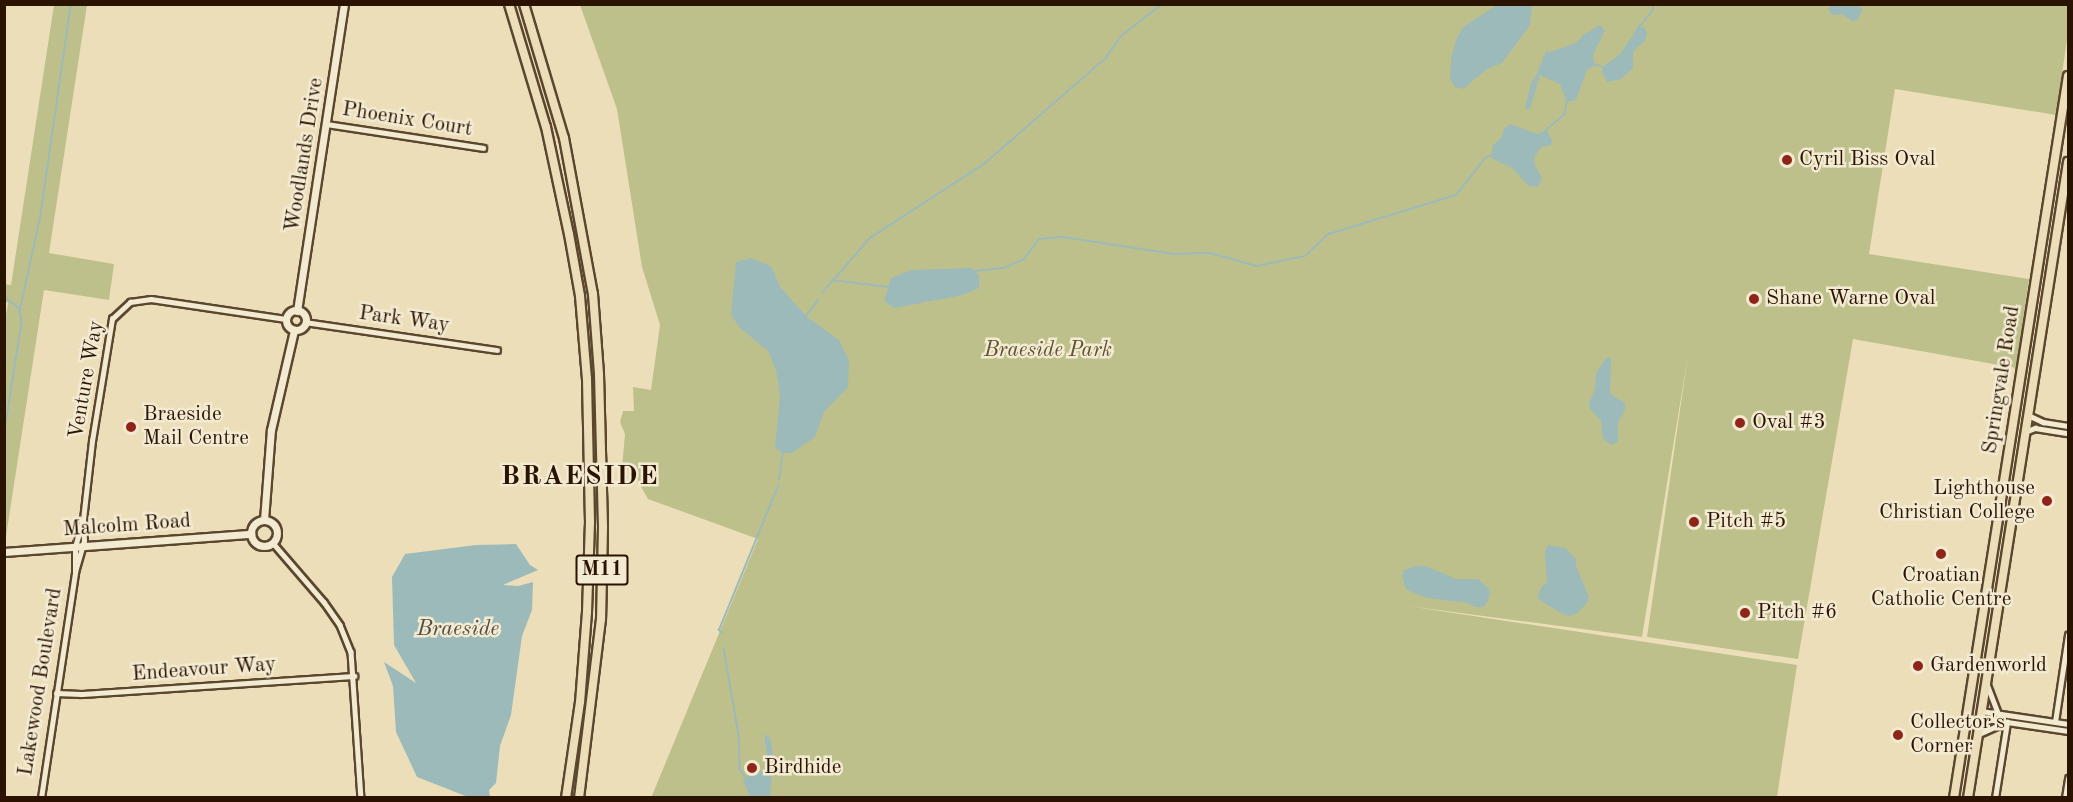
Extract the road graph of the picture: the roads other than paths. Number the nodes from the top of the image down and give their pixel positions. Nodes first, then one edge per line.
1 (344, 4) edge
2 (509, 4) edge
3 (524, 4) edge
4 (2068, 76) edge
5 (327, 124) junction
6 (483, 148) dead end
7 (2068, 162) edge
8 (297, 311) junction
9 (286, 319) junction
10 (305, 322) junction
11 (294, 330) junction
12 (497, 350) dead end
13 (2028, 415) junction
14 (2068, 426) edge
15 (2025, 432) junction
16 (2068, 433) edge
17 (83, 520) junction
18 (264, 520) junction
19 (251, 534) junction
20 (273, 543) junction
21 (83, 546) junction
22 (75, 547) junction
23 (4, 552) edge
24 (75, 572) junction
25 (2068, 635) edge
26 (354, 676) junction
27 (1986, 682) junction
28 (56, 693) junction
29 (1998, 712) junction
30 (1967, 713) junction
31 (1981, 715) junction
32 (2007, 722) junction
33 (2055, 722) junction
34 (2068, 724) edge
35 (2068, 731) edge
36 (1978, 734) junction
37 (2068, 778) edge
38 (41, 798) edge
39 (361, 798) edge
40 (566, 798) edge
41 (579, 798) edge
42 (1954, 798) edge
43 (1968, 798) edge
44 (1995, 798) edge
45 (2065, 798) edge

1 - 5 street, Woodlands Drive
2 - 40 highway, M11
3 - 41 highway, M11
4 - 30 highway, Springvale Road
5 - 6 street, Phoenix Court
5 - 8 street, Woodlands Drive
7 - 13 highway, Springvale Road
8 - 9 street
8 - 10 street
9 - 11 street
9 - 17 street, Venture Way
10 - 11 street
10 - 12 street, Park Way
11 - 18 street
13 - 14 street
13 - 15 highway, Springvale Road
15 - 16 street
15 - 27 highway, Springvale Road
17 - 21 street, Venture Way
17 - 22 street, Venture Way
18 - 19 street
18 - 20 street
19 - 20 street
19 - 21 street, Malcolm Road
20 - 26 street
21 - 22 street, Malcolm Road
21 - 24 street, Lakewood Boulevard
22 - 23 street, Malcolm Road
22 - 24 street, Lakewood Boulevard
24 - 28 street, Lakewood Boulevard
25 - 33 street
26 - 28 street, Endeavour Way
26 - 39 street
27 - 29 street
27 - 31 highway, Springvale Road
28 - 38 street, Lakewood Boulevard
29 - 31 street
29 - 33 street
30 - 31 highway
30 - 42 highway, Springvale Road
31 - 32 street
31 - 36 highway, Springvale Road
32 - 35 street
32 - 36 street
32 - 44 street
33 - 34 street
36 - 43 highway, Springvale Road
37 - 45 street

